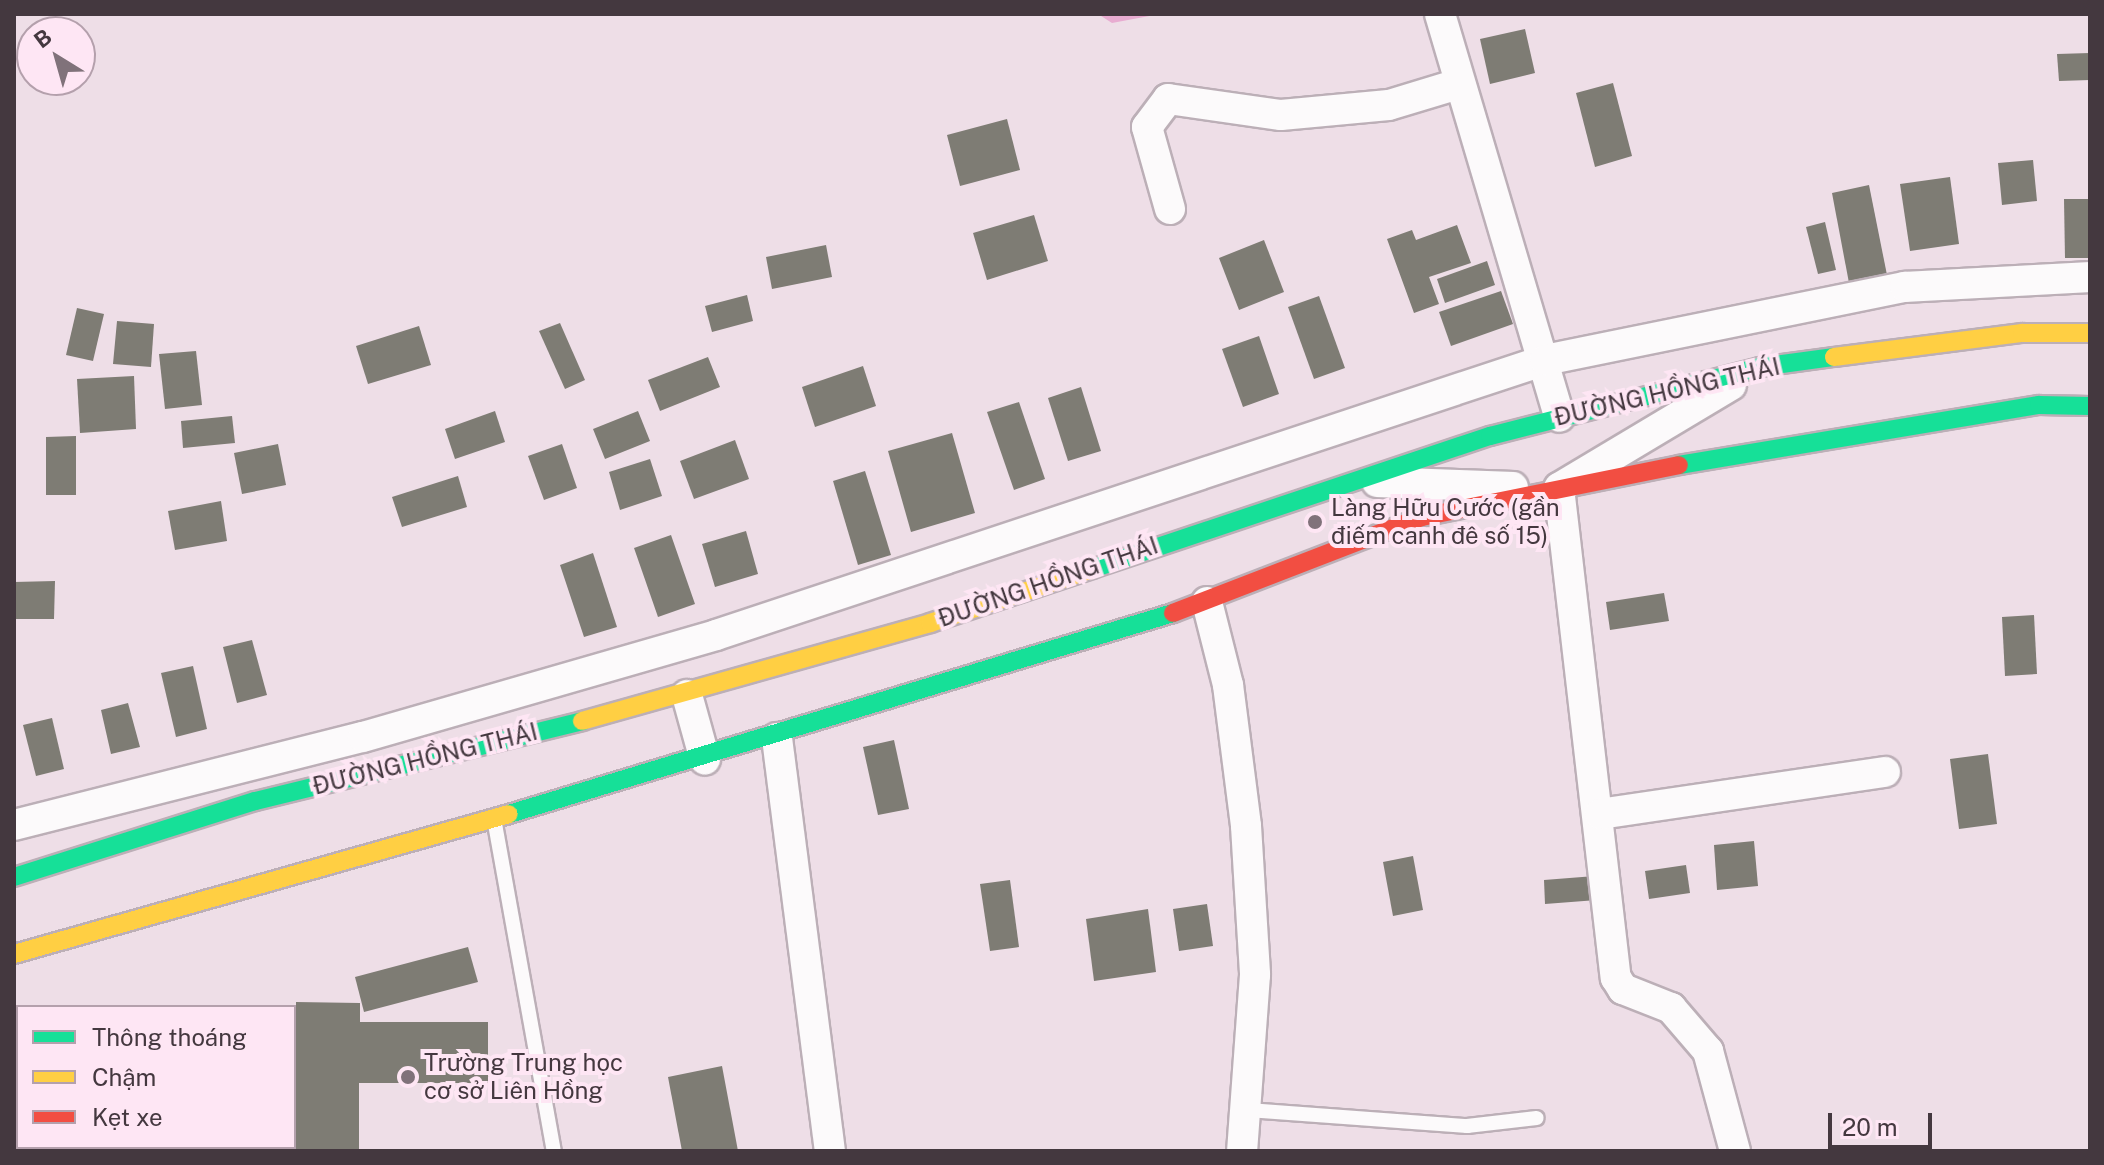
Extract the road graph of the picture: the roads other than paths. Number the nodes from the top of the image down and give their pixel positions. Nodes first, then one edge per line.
1 (1440, 14) edge
2 (1458, 84) junction
3 (1170, 209) dead end
4 (2090, 277) edge
5 (2090, 333) edge
6 (1545, 360) junction
7 (1760, 367) junction
8 (2090, 406) edge
9 (1559, 417) junction
10 (1343, 481) junction
11 (1559, 488) junction
12 (1207, 602) junction
13 (687, 695) junction
14 (777, 738) junction
15 (705, 760) junction
16 (1885, 772) dead end
17 (1600, 814) junction
18 (494, 819) junction
19 (14, 825) edge
20 (14, 877) edge
21 (14, 954) edge
22 (1248, 1110) junction
23 (1537, 1118) dead end
24 (554, 1151) edge
25 (830, 1151) edge
26 (1242, 1151) edge
27 (1735, 1151) edge

1 - 2 street
2 - 3 street
2 - 6 street
4 - 6 street
5 - 7 main road, ĐƯỜNG HỒNG THÁI
6 - 9 street
6 - 19 street
7 - 9 main road, ĐƯỜNG HỒNG THÁI
7 - 11 street
8 - 11 main road
9 - 10 main road, ĐƯỜNG HỒNG THÁI
10 - 11 street
10 - 13 main road, ĐƯỜNG HỒNG THÁI
11 - 12 main road
11 - 17 street
12 - 14 main road
12 - 22 street
13 - 15 street
13 - 20 main road, ĐƯỜNG HỒNG THÁI
14 - 15 main road
14 - 25 street
15 - 18 main road
16 - 17 street
17 - 27 street
18 - 21 main road
18 - 24 lane
22 - 23 lane
22 - 26 street

